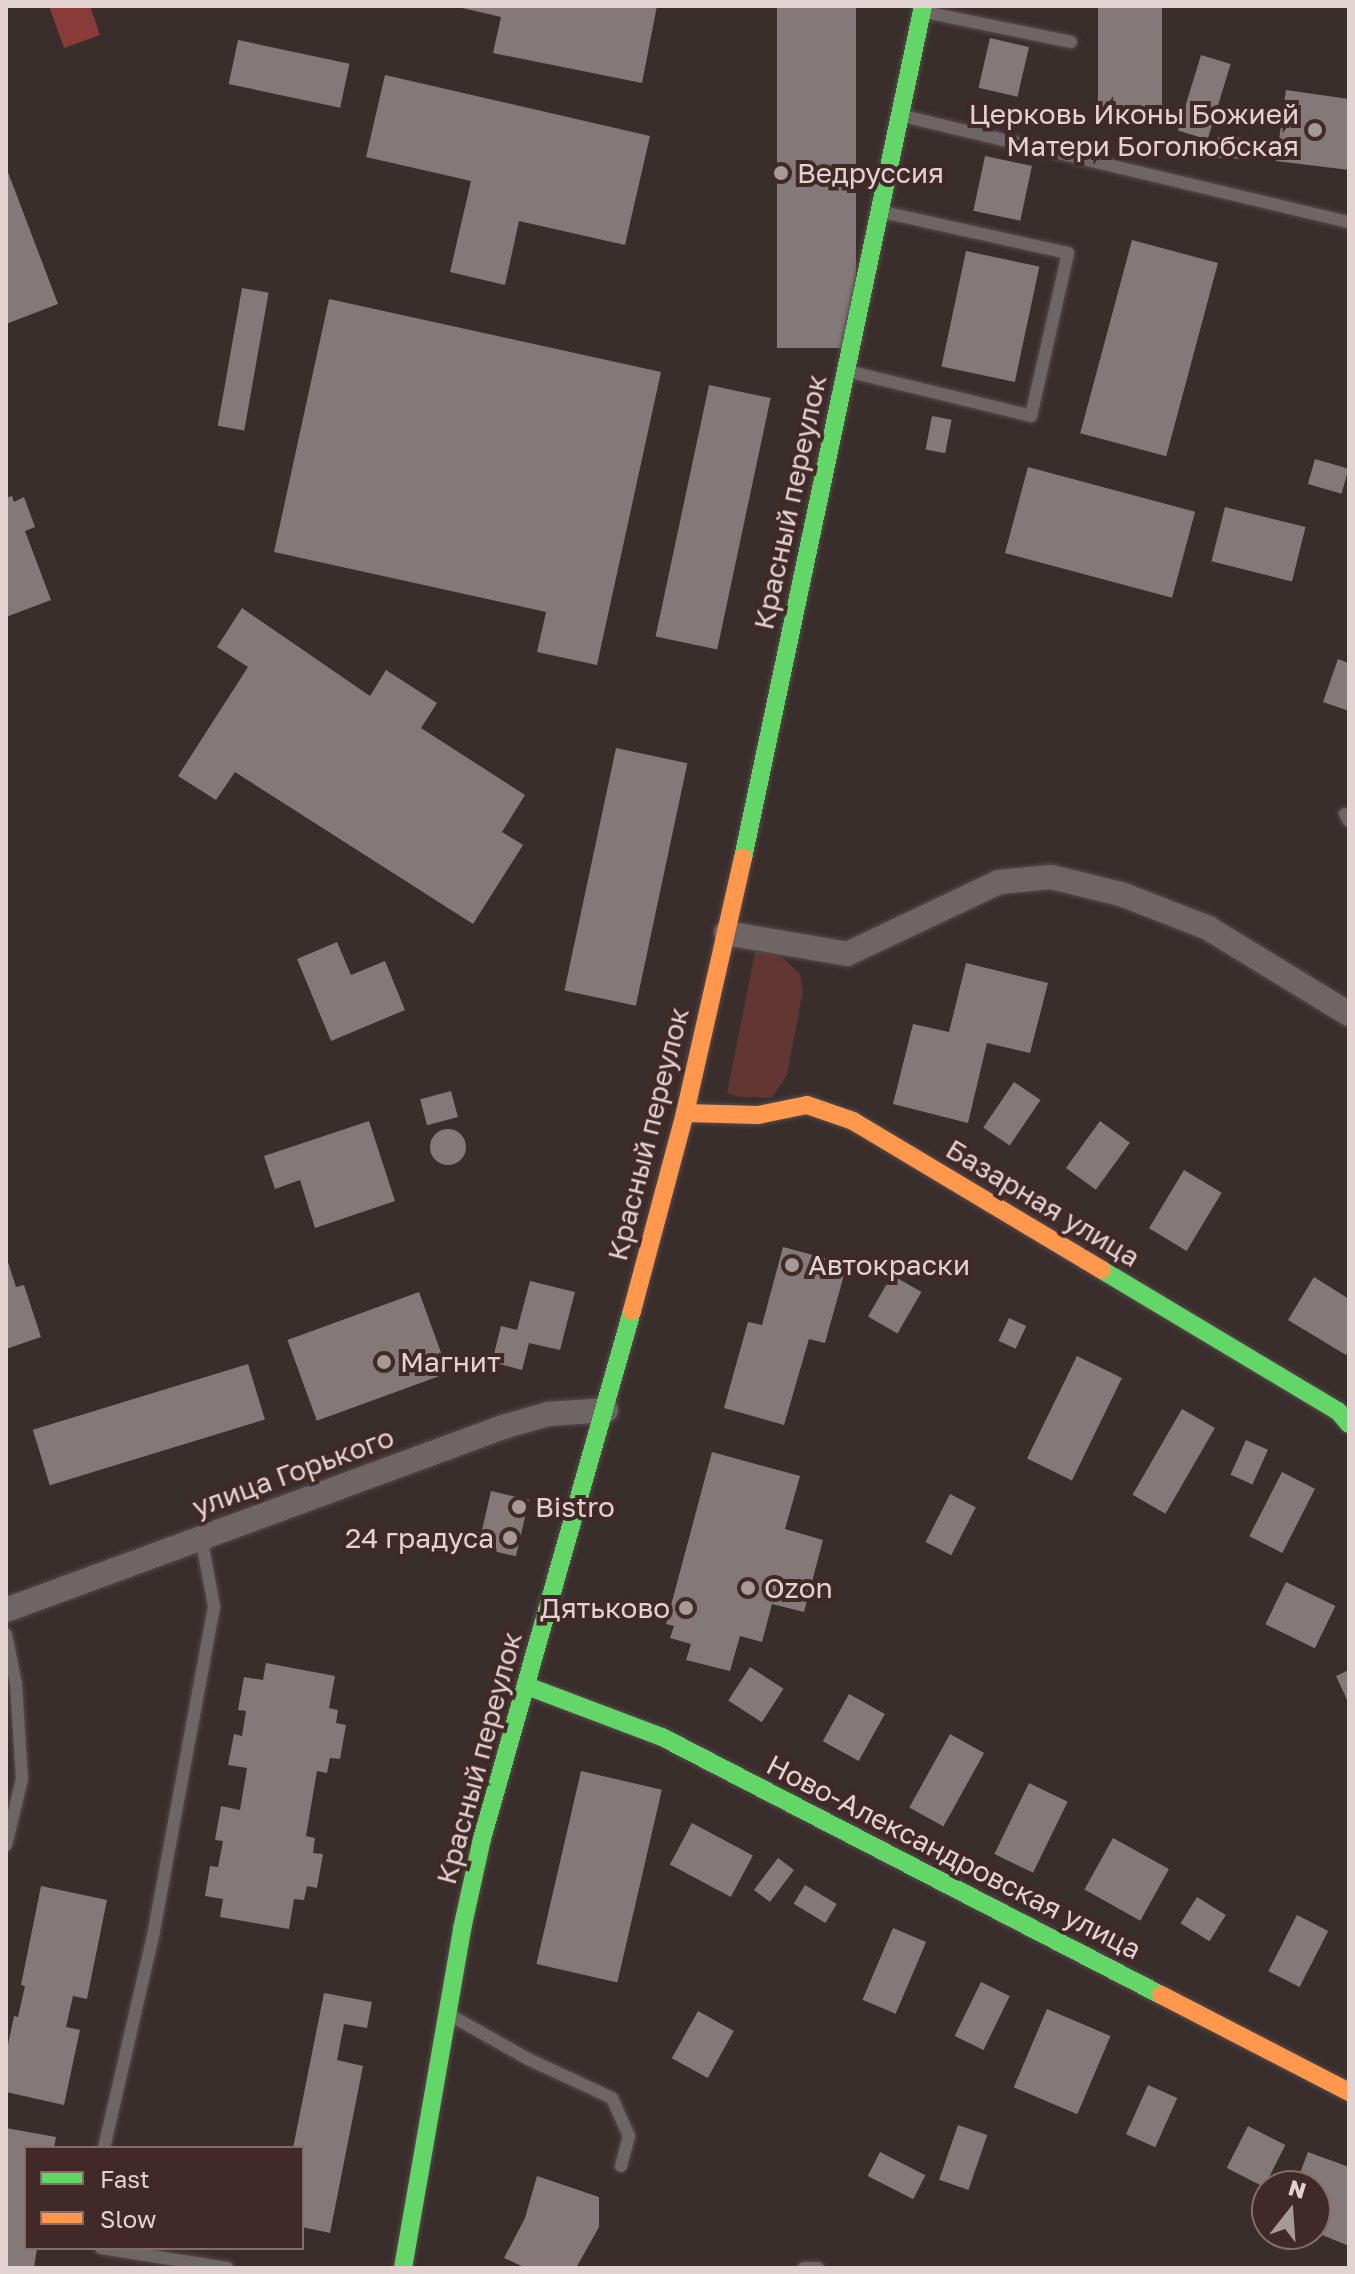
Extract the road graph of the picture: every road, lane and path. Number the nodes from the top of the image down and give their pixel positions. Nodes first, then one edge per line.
1 (923, 9) edge
2 (1071, 42) dead end
3 (900, 115) junction
4 (880, 211) junction
5 (1349, 222) edge
6 (846, 371) junction
7 (726, 933) junction
8 (1349, 1014) edge
9 (685, 1113) junction
10 (606, 1410) junction
11 (1349, 1424) edge
12 (201, 1537) junction
13 (6, 1610) edge
14 (6, 1634) edge
15 (527, 1686) junction
16 (6, 1845) edge
17 (447, 2014) junction
18 (1349, 2092) edge
19 (104, 2146) edge
20 (621, 2166) dead end
21 (111, 2250) edge
22 (180, 2264) edge
23 (227, 2268) edge
24 (403, 2268) edge
25 (804, 2268) edge
26 (818, 2268) edge

1 - 2 lane
1 - 3 main road, Красный переулок
3 - 4 main road, Красный переулок
3 - 5 lane
4 - 6 main road, Красный переулок
4 - 6 lane
6 - 7 main road, Красный переулок
7 - 8 street
7 - 9 main road, Красный переулок
9 - 10 main road, Красный переулок
9 - 11 main road, Базарная улица
10 - 12 street, улица Горького
10 - 15 main road, Красный переулок
12 - 13 street, улица Горького
12 - 19 lane
14 - 16 lane
15 - 17 main road, Красный переулок
15 - 18 main road, Ново-Александровская улица
17 - 20 lane
17 - 24 main road, Красный переулок
21 - 22 lane
22 - 23 lane
25 - 26 lane

